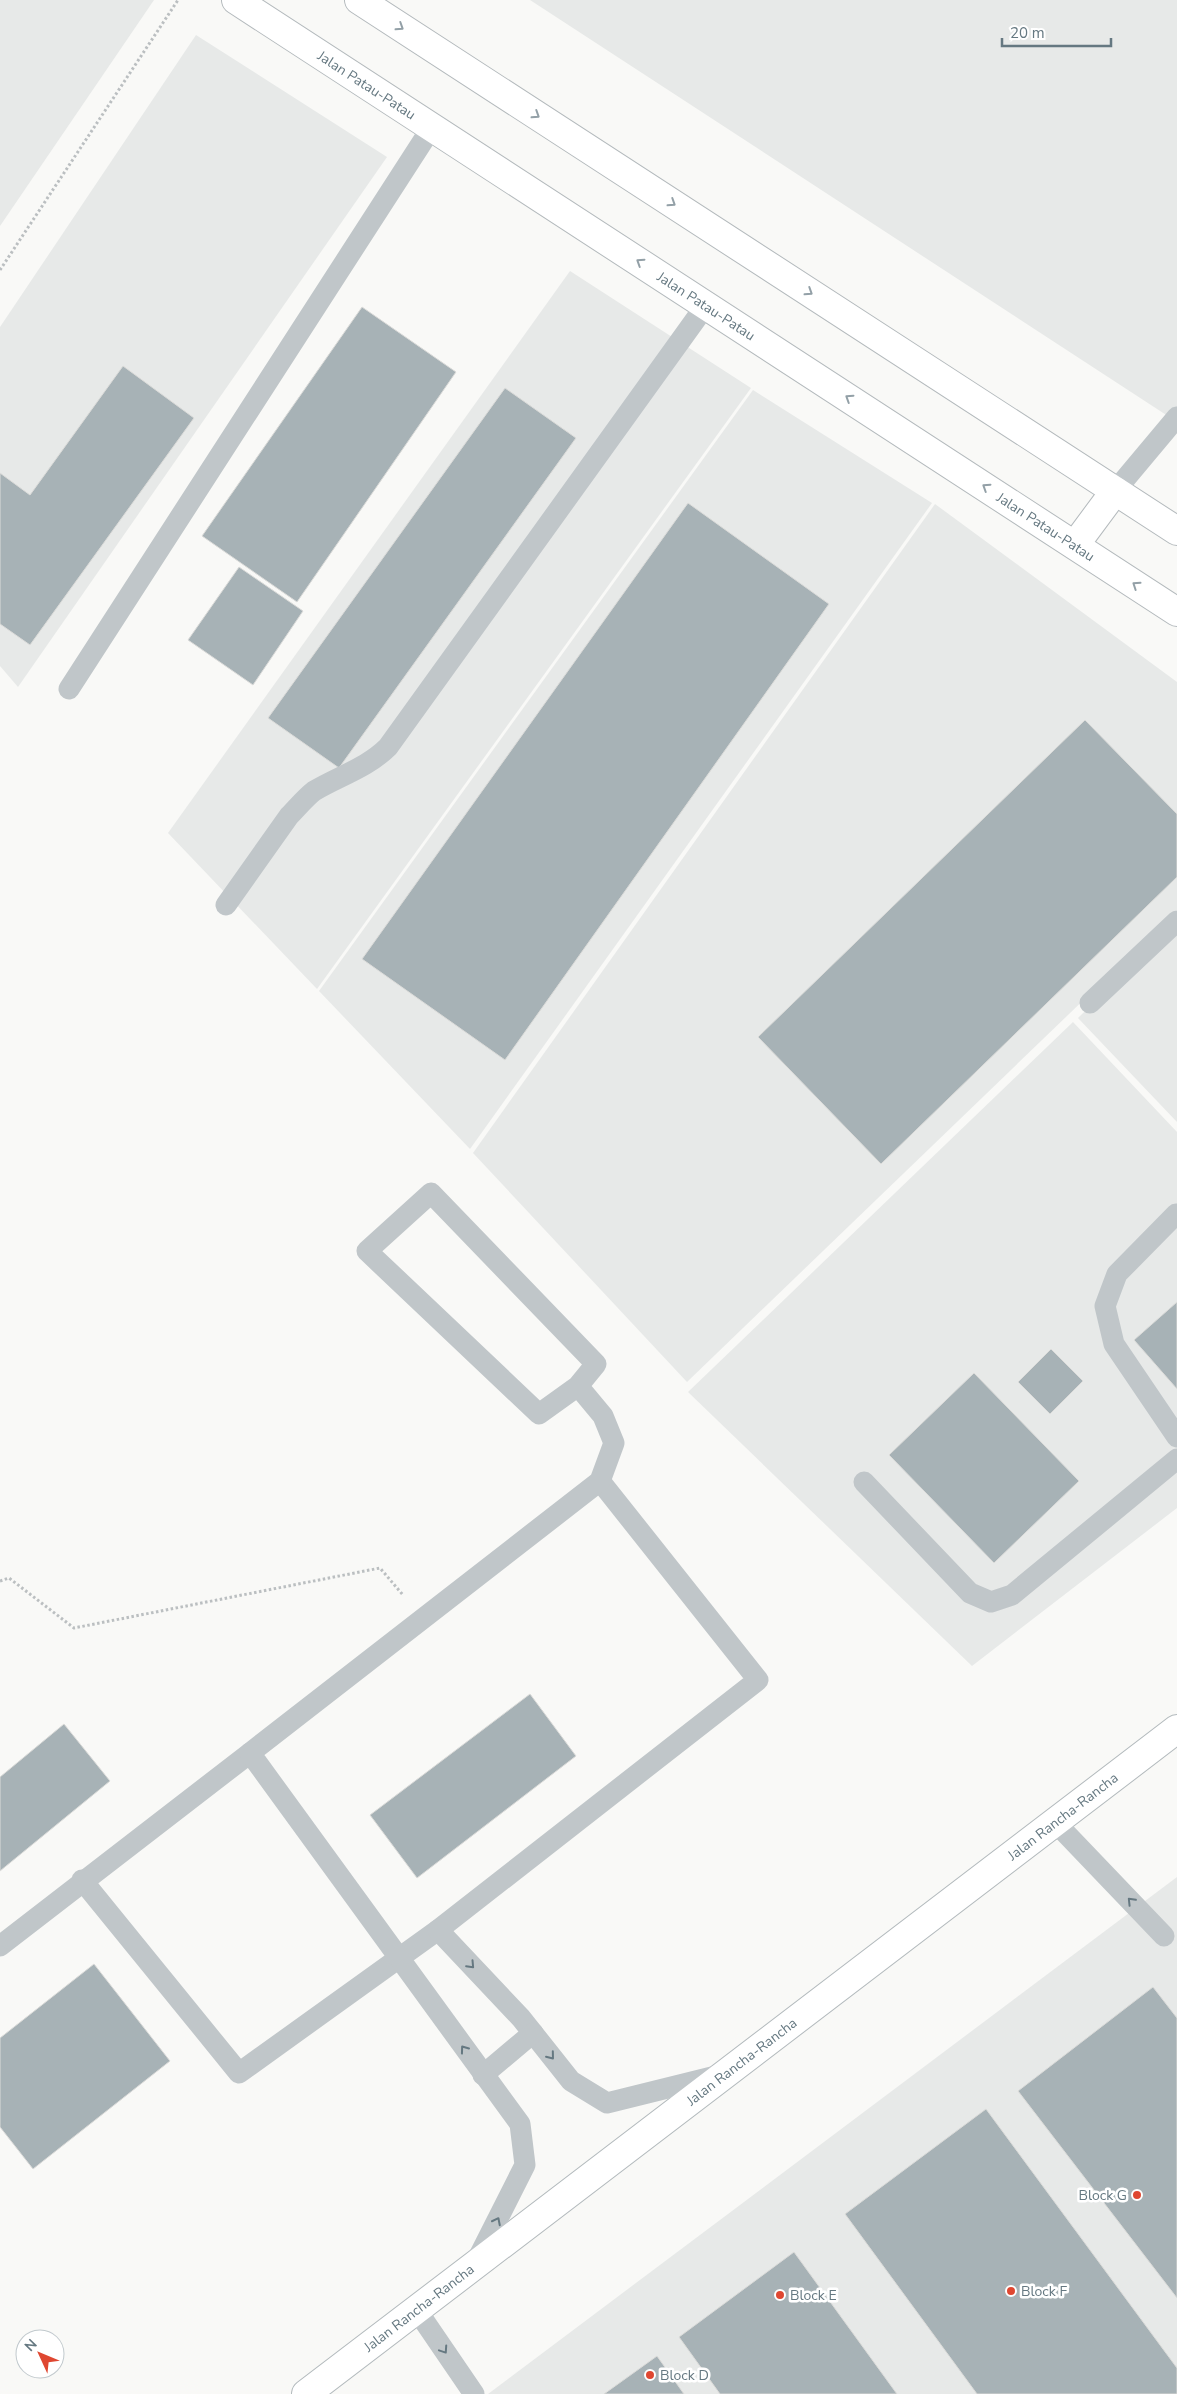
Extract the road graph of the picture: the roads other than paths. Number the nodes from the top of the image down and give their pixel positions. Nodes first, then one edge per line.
1 (236, 0) edge
2 (359, 0) edge
3 (432, 127) junction
4 (706, 305) junction
5 (1177, 417) edge
6 (1115, 491) junction
7 (1177, 531) edge
8 (1075, 545) junction
9 (1177, 612) edge
10 (70, 689) dead end
11 (226, 905) dead end
12 (1177, 921) edge
13 (1090, 1003) dead end
14 (1176, 1214) dead end
15 (578, 1386) junction
16 (1177, 1438) edge
17 (1177, 1459) edge
18 (600, 1481) junction
19 (864, 1482) dead end
20 (1177, 1729) edge
21 (250, 1753) junction
22 (1054, 1821) junction
23 (82, 1880) junction
24 (438, 1930) junction
25 (1164, 1936) dead end
26 (0, 1946) edge
27 (399, 1959) junction
28 (533, 2033) junction
29 (483, 2075) junction
30 (722, 2075) junction
31 (475, 2264) junction
32 (416, 2309) junction
33 (306, 2394) edge
34 (474, 2394) edge

1 - 3 main road, Jalan Patau-Patau
2 -> 6 main road
4 -> 3 main road, Jalan Patau-Patau
3 - 10 lane
8 -> 4 main road, Jalan Patau-Patau
4 - 11 lane
5 - 6 lane
6 - 7 main road
6 - 8 main road
9 -> 8 main road, Jalan Patau-Patau
12 - 13 lane
14 - 16 lane
15 - 15 lane
15 - 18 lane
17 - 19 lane
18 - 21 lane
18 - 24 lane
20 - 22 main road, Jalan Rancha-Rancha
21 - 23 lane
21 - 27 lane
25 -> 22 lane
22 - 30 main road, Jalan Rancha-Rancha
23 - 26 lane
23 - 27 lane
24 - 27 lane
24 -> 28 lane
29 -> 27 lane
28 - 29 lane
28 -> 30 lane
31 -> 29 lane
30 - 31 main road, Jalan Rancha-Rancha
31 - 32 main road, Jalan Rancha-Rancha
32 - 33 main road, Jalan Rancha-Rancha
32 -> 34 lane

